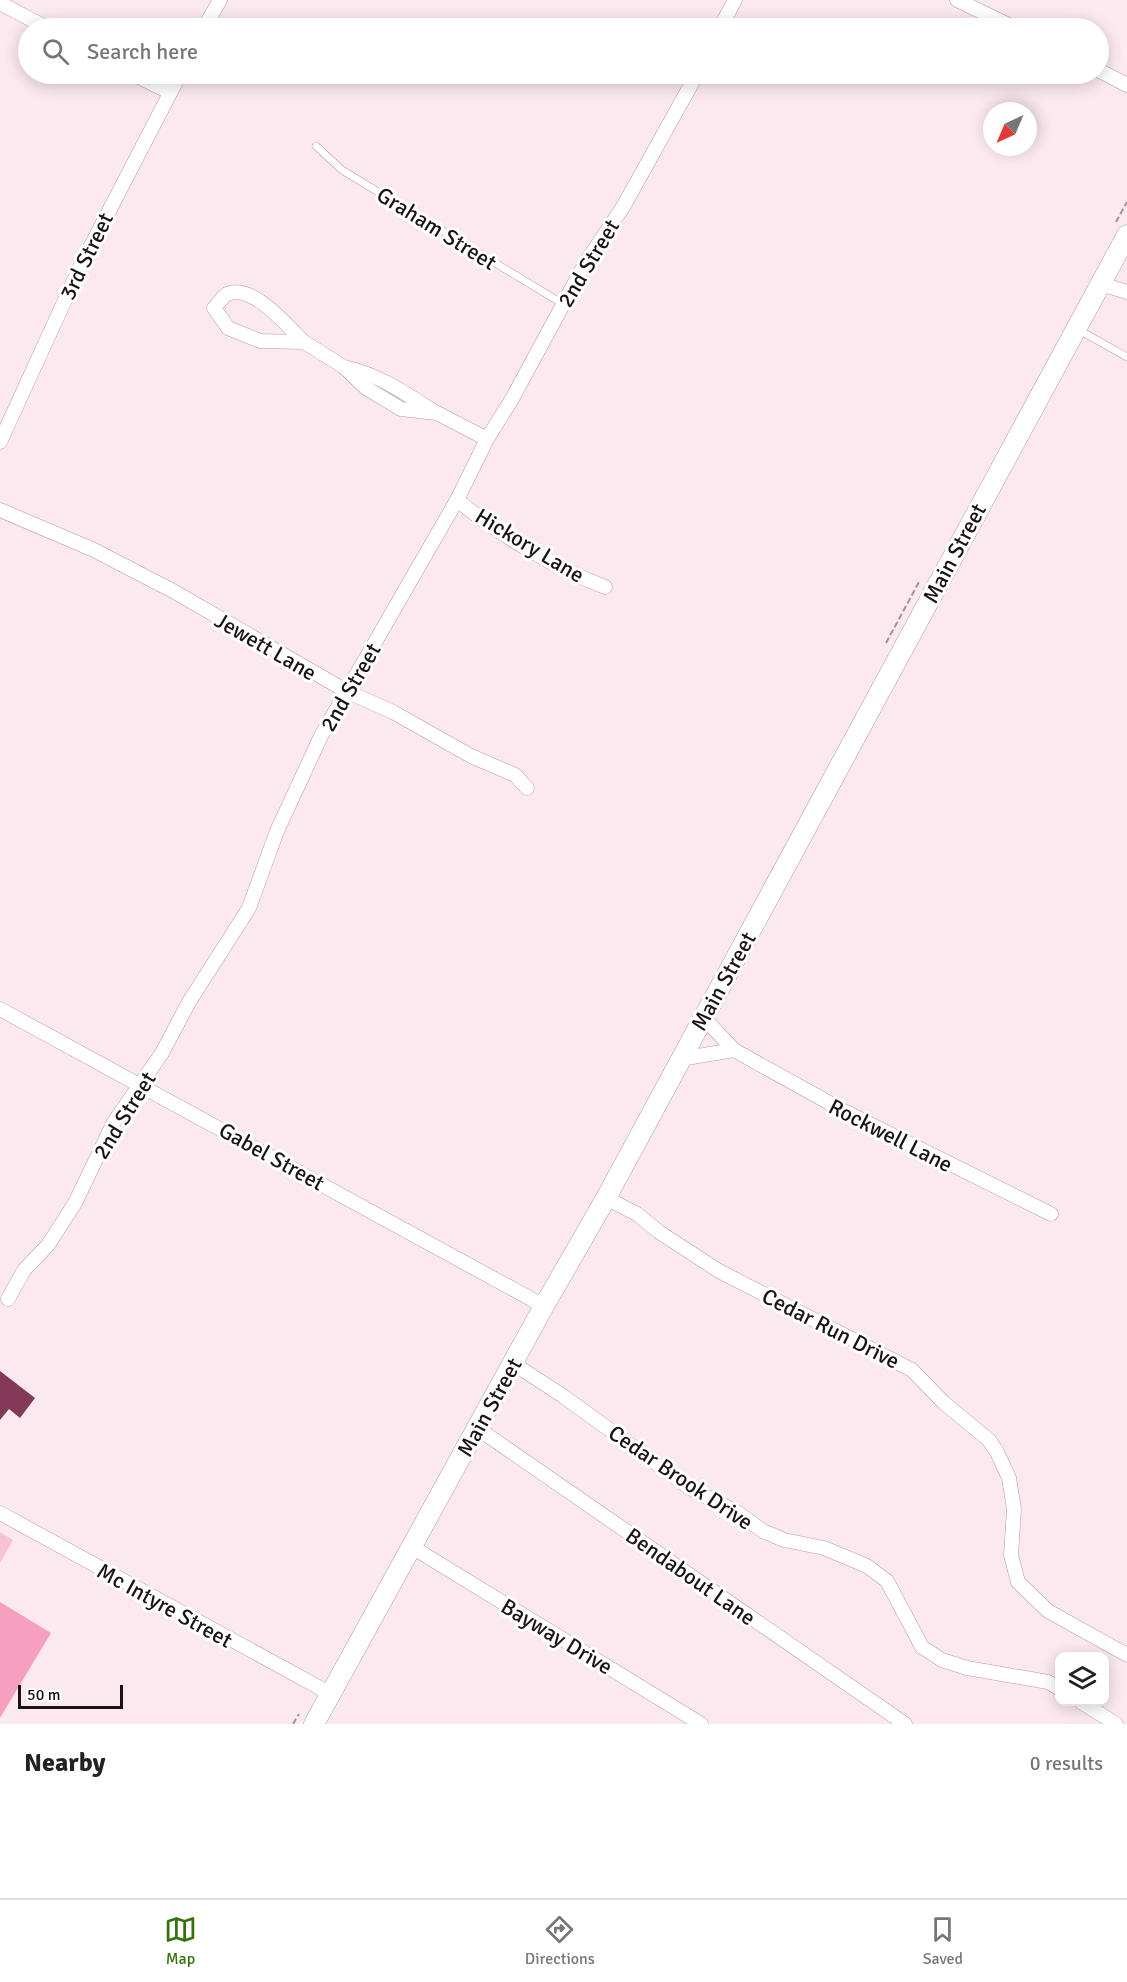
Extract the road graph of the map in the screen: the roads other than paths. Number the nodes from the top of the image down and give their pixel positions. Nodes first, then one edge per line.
1 (220, 0) edge
2 (735, 0) edge
3 (957, 0) edge
4 (0, 3) edge
5 (28, 18) edge
6 (210, 18) edge
7 (725, 18) edge
8 (994, 18) edge
9 (1109, 75) edge
10 (153, 84) edge
11 (174, 84) edge
12 (692, 84) edge
13 (1127, 84) edge
14 (169, 92) junction
15 (316, 146) dead end
16 (1127, 235) edge
17 (1101, 284) junction
18 (1127, 292) edge
19 (562, 304) junction
20 (1077, 329) junction
21 (304, 342) junction
22 (1127, 357) edge
23 (487, 439) junction
24 (0, 442) edge
25 (458, 500) junction
26 (0, 510) edge
27 (605, 587) dead end
28 (348, 692) junction
29 (527, 788) dead end
30 (0, 1009) edge
31 (703, 1017) junction
32 (734, 1050) junction
33 (680, 1059) junction
34 (140, 1086) junction
35 (606, 1198) junction
36 (1052, 1214) dead end
37 (8, 1299) dead end
38 (544, 1306) junction
39 (514, 1364) junction
40 (477, 1428) junction
41 (0, 1513) edge
42 (412, 1547) junction
43 (1127, 1655) edge
44 (1055, 1686) edge
45 (331, 1694) junction
46 (1089, 1706) edge
47 (314, 1724) edge
48 (701, 1724) edge
49 (905, 1724) edge
50 (1116, 1724) edge

1 - 6 street
2 - 7 street
3 - 8 street
4 - 5 street
9 - 13 street
10 - 14 street
11 - 14 street, 3rd Street
12 - 19 street, 2nd Street
14 - 24 street, 3rd Street
15 - 19 lane, Graham Street
16 - 17 main road, Main Street
17 - 18 street
17 - 20 main road, Main Street
19 - 23 street, 2nd Street
20 - 22 lane
20 - 31 main road, Main Street
21 - 21 street
21 - 23 street
23 - 25 street, 2nd Street
25 - 27 street, Hickory Lane
25 - 28 street, 2nd Street
26 - 28 street, Jewett Lane
28 - 29 street, Jewett Lane
28 - 34 street, 2nd Street
30 - 34 street, Gabel Street
31 - 32 street, Rockwell Lane
31 - 33 main road, Main Street
32 - 33 street
32 - 36 street, Rockwell Lane
33 - 35 main road, Main Street
34 - 37 street, 2nd Street
34 - 38 street, Gabel Street
35 - 38 main road, Main Street
35 - 43 street, Cedar Run Drive
38 - 39 main road, Main Street
39 - 40 main road, Main Street
39 - 44 street, Cedar Brook Drive
40 - 42 main road, Main Street
40 - 49 street, Bendabout Lane
41 - 45 street, Mc Intyre Street
42 - 45 main road, Main Street
42 - 48 street, Bayway Drive
45 - 47 main road, Main Street
46 - 50 street

